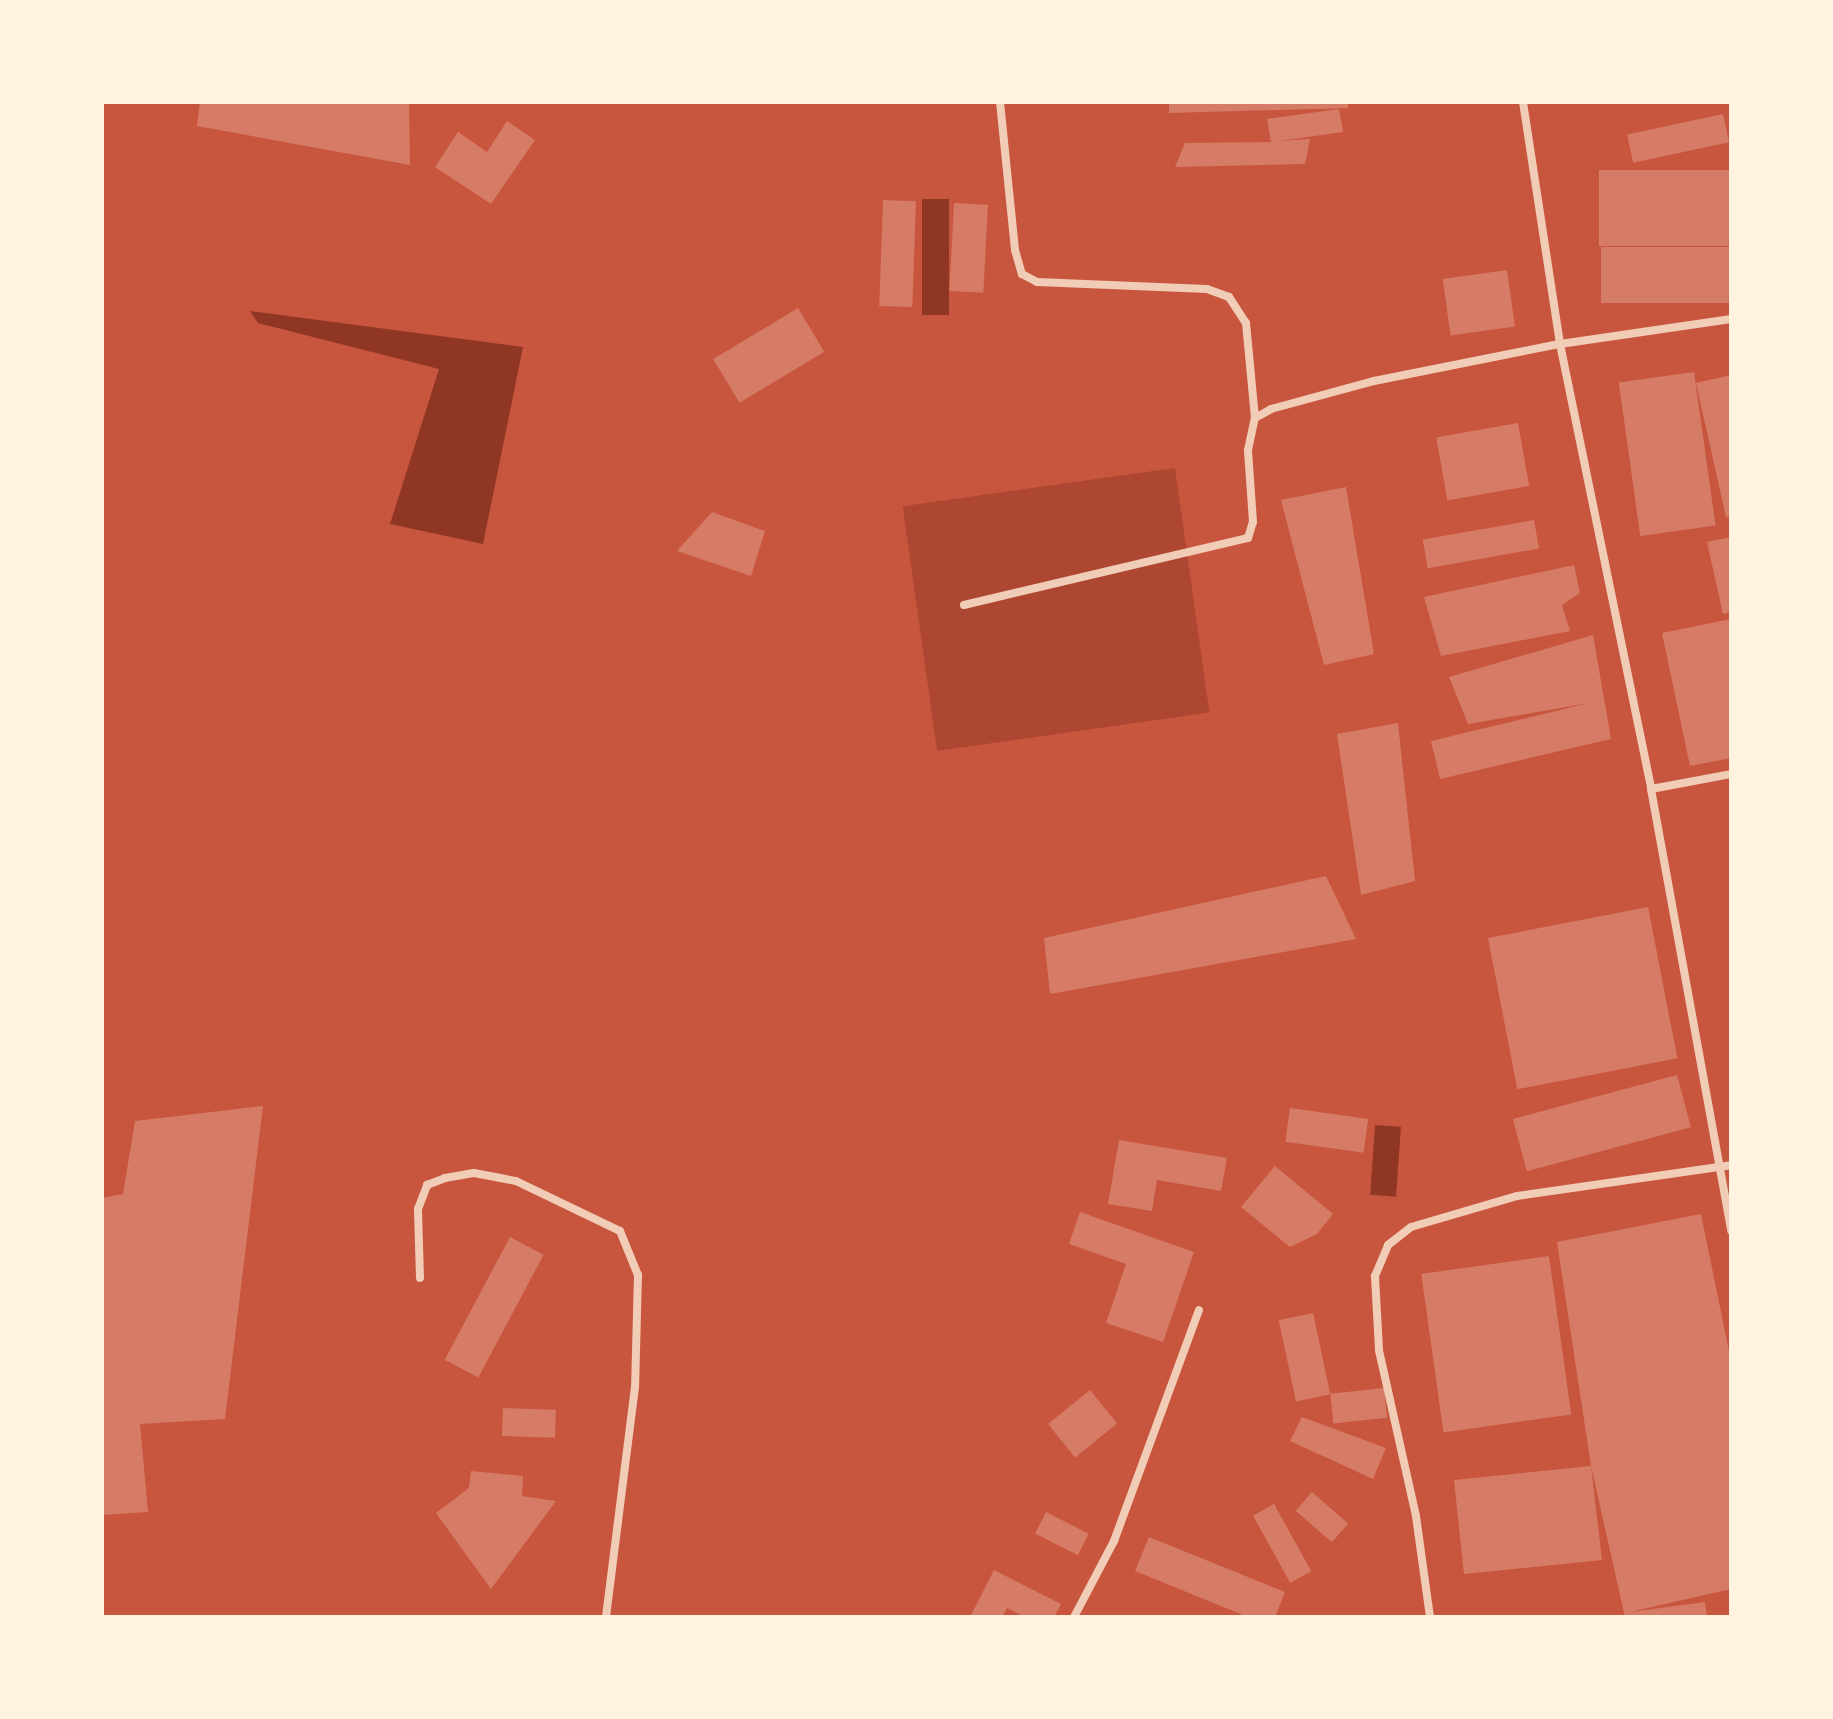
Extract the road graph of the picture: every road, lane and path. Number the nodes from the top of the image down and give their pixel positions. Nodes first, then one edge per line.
1 (1000, 102) edge
2 (1523, 102) edge
3 (1731, 319) edge
4 (1560, 344) junction
5 (1255, 418) junction
6 (964, 605) dead end
7 (1731, 774) edge
8 (1651, 789) junction
9 (1731, 1165) edge
10 (1720, 1167) junction
11 (1731, 1231) edge
12 (420, 1278) dead end
13 (1199, 1310) dead end
14 (606, 1617) edge
15 (1074, 1617) edge
16 (1430, 1617) edge

1 - 5 street
2 - 4 street
3 - 4 street
4 - 5 street
4 - 8 street
5 - 6 street
7 - 8 street
8 - 10 street
9 - 10 street
10 - 11 street
10 - 16 street
12 - 14 street
13 - 15 street

